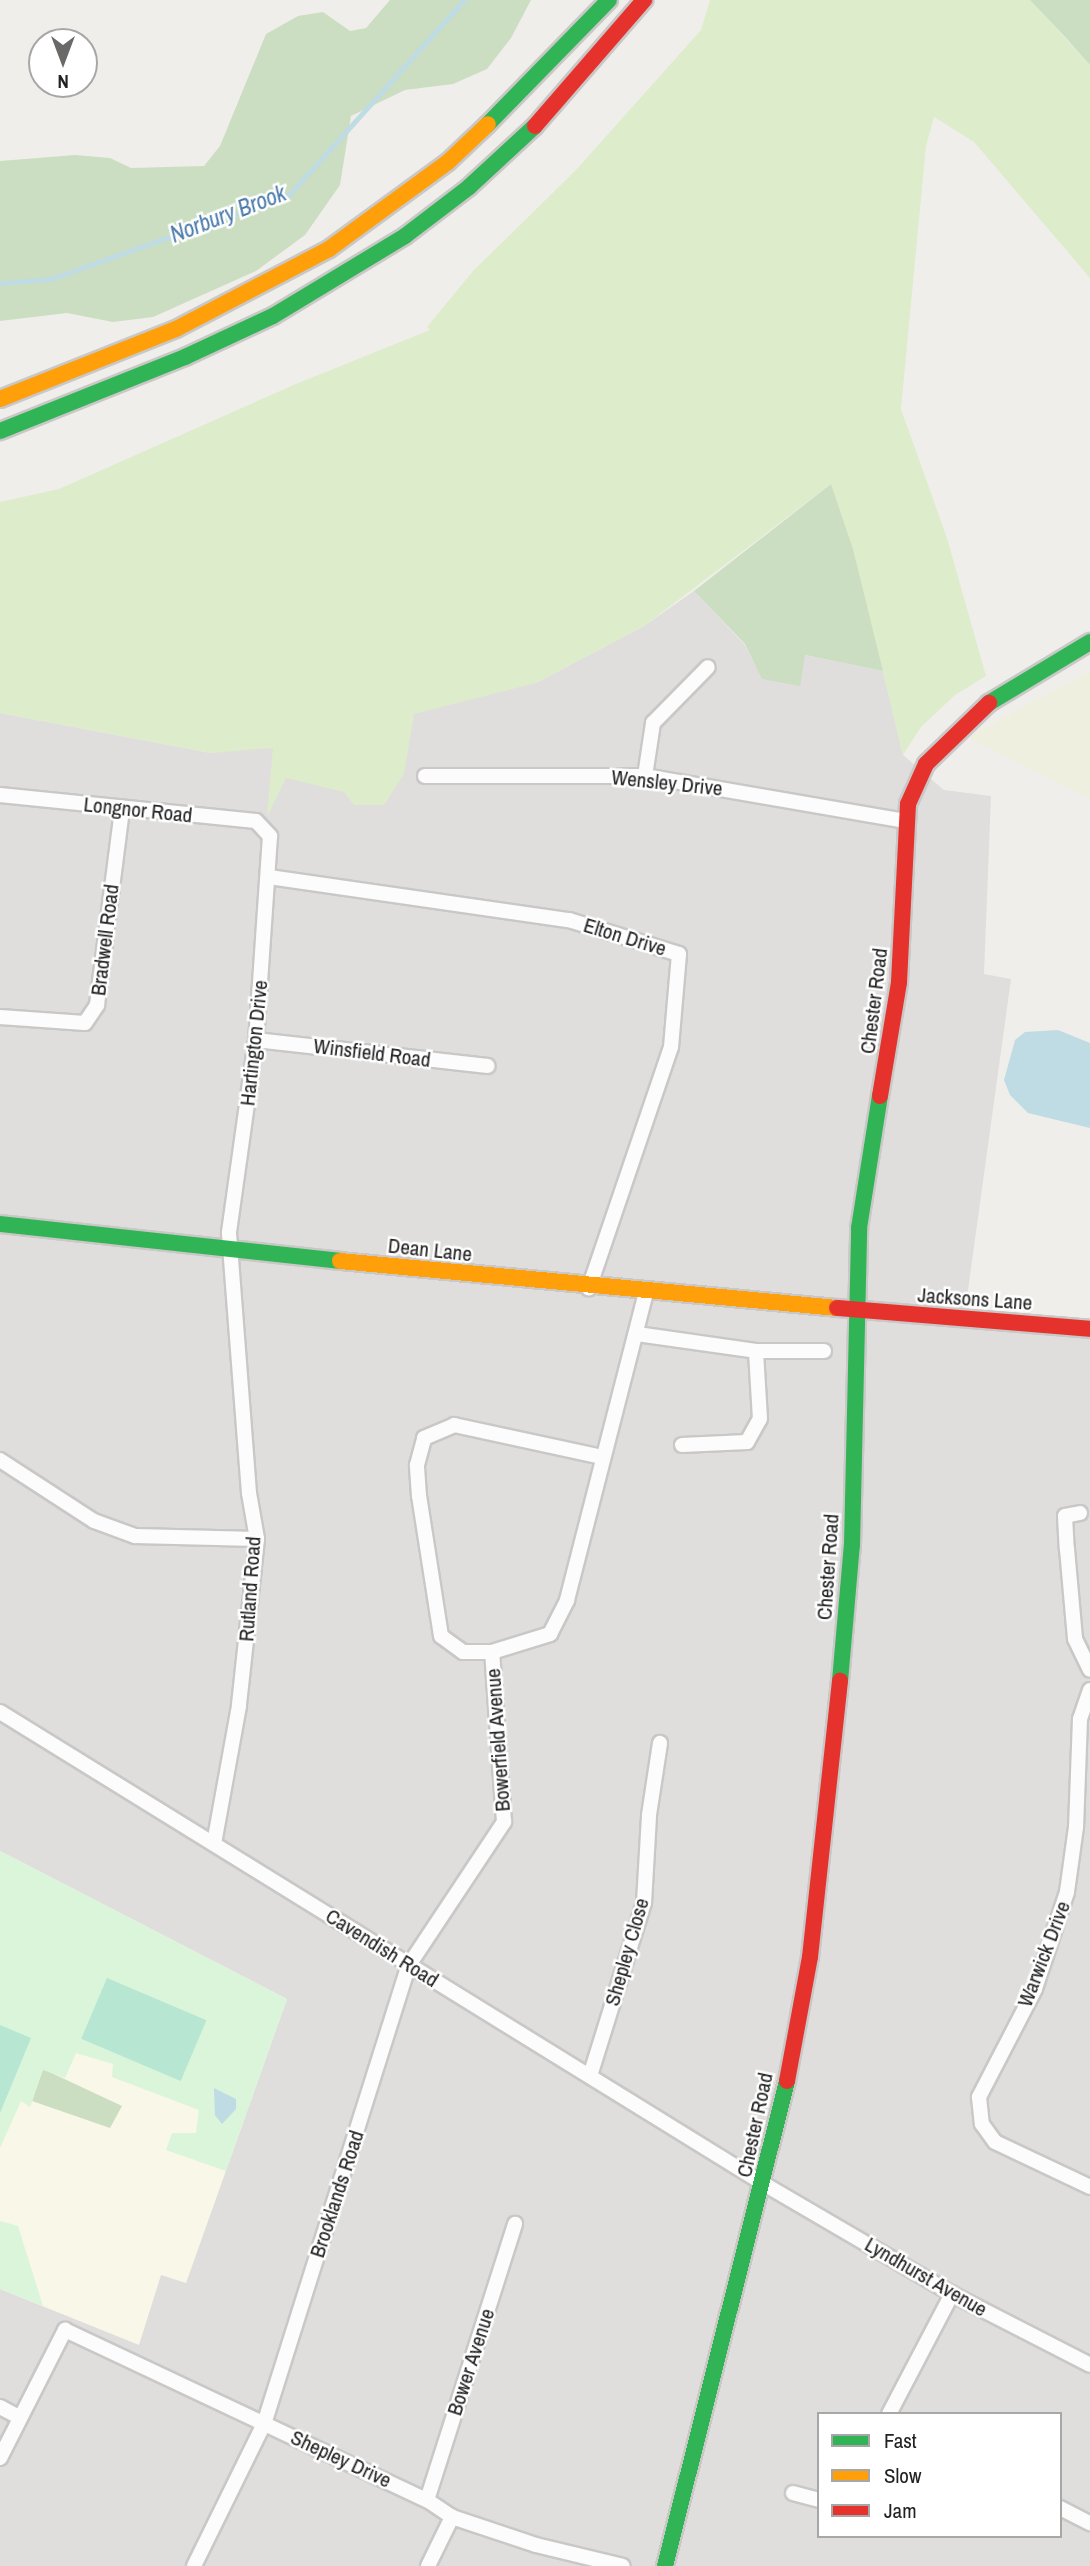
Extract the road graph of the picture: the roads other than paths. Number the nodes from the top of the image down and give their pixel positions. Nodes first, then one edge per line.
1 (609, 0) edge
2 (644, 0) edge
3 (0, 399) edge
4 (0, 431) edge
5 (1090, 642) edge
6 (708, 667) dead end
7 (425, 776) dead end
8 (645, 776) junction
9 (0, 795) edge
10 (122, 809) junction
11 (905, 821) junction
12 (270, 836) joint
13 (269, 877) junction
14 (0, 1017) edge
15 (256, 1040) junction
16 (488, 1066) dead end
17 (0, 1224) edge
18 (230, 1249) junction
19 (589, 1288) junction
20 (646, 1292) junction
21 (856, 1311) junction
22 (1090, 1329) edge
23 (637, 1334) junction
24 (824, 1351) dead end
25 (756, 1352) junction
26 (682, 1445) dead end
27 (602, 1457) junction
28 (0, 1460) edge
29 (1080, 1513) dead end
30 (1049, 1515) dead end
31 (1065, 1516) junction
32 (257, 1539) junction
33 (492, 1652) junction
34 (1090, 1670) edge
35 (1090, 1690) edge
36 (0, 1712) edge
37 (660, 1743) dead end
38 (214, 1843) junction
39 (409, 1965) junction
40 (590, 2076) junction
41 (764, 2183) junction
42 (1090, 2187) edge
43 (514, 2224) dead end
44 (952, 2294) junction
45 (1090, 2365) edge
46 (0, 2407) edge
47 (890, 2412) edge
48 (19, 2417) junction
49 (264, 2424) junction
50 (0, 2458) edge
51 (793, 2493) dead end
52 (817, 2499) edge
53 (427, 2500) junction
54 (1062, 2509) edge
55 (452, 2517) junction
56 (1090, 2523) edge
57 (194, 2566) edge
58 (428, 2566) edge
59 (623, 2566) edge
60 (665, 2566) edge

1 - 3 main road
2 - 4 main road
5 - 11 main road, Chester Road
6 - 8 street
7 - 8 street, Wensley Drive
8 - 11 street, Wensley Drive
9 - 10 street, Longnor Road
10 - 12 street, Longnor Road
10 - 14 street, Bradwell Road
11 - 21 main road, Chester Road
12 - 13 street, Hartington Drive
13 - 15 street, Hartington Drive
13 - 19 street, Elton Drive
15 - 16 street, Winsfield Road
15 - 18 street, Hartington Drive
17 - 18 main road, Dean Lane
18 - 19 main road, Dean Lane
18 - 32 street, Rutland Road
19 - 20 main road, Dean Lane
20 - 21 main road, Dean Lane
20 - 23 street, Bowerfield Avenue
21 - 22 main road, Jacksons Lane
21 - 41 main road, Chester Road
23 - 25 street
23 - 27 street, Bowerfield Avenue
24 - 25 street
25 - 26 street
27 - 33 street, Bowerfield Avenue
27 - 33 street
28 - 32 street
29 - 31 street
30 - 31 street
31 - 34 street
32 - 38 street, Rutland Road
33 - 39 street, Bowerfield Avenue
35 - 42 street, Warwick Drive
36 - 38 street, Cavendish Road
37 - 40 street, Shepley Close
38 - 39 street, Cavendish Road
39 - 40 street, Cavendish Road
39 - 49 street, Brooklands Road
40 - 41 street, Cavendish Road
41 - 44 street, Lyndhurst Avenue
41 - 60 main road, Chester Road
43 - 53 street, Bower Avenue
44 - 45 street, Lyndhurst Avenue
44 - 47 street
46 - 48 street
48 - 49 street, Shepley Drive
48 - 50 street
49 - 53 street, Shepley Drive
49 - 57 street, Brooklands Road
51 - 52 street
53 - 55 street, Shepley Drive
54 - 56 street
55 - 58 street
55 - 59 street, Shepley Drive

